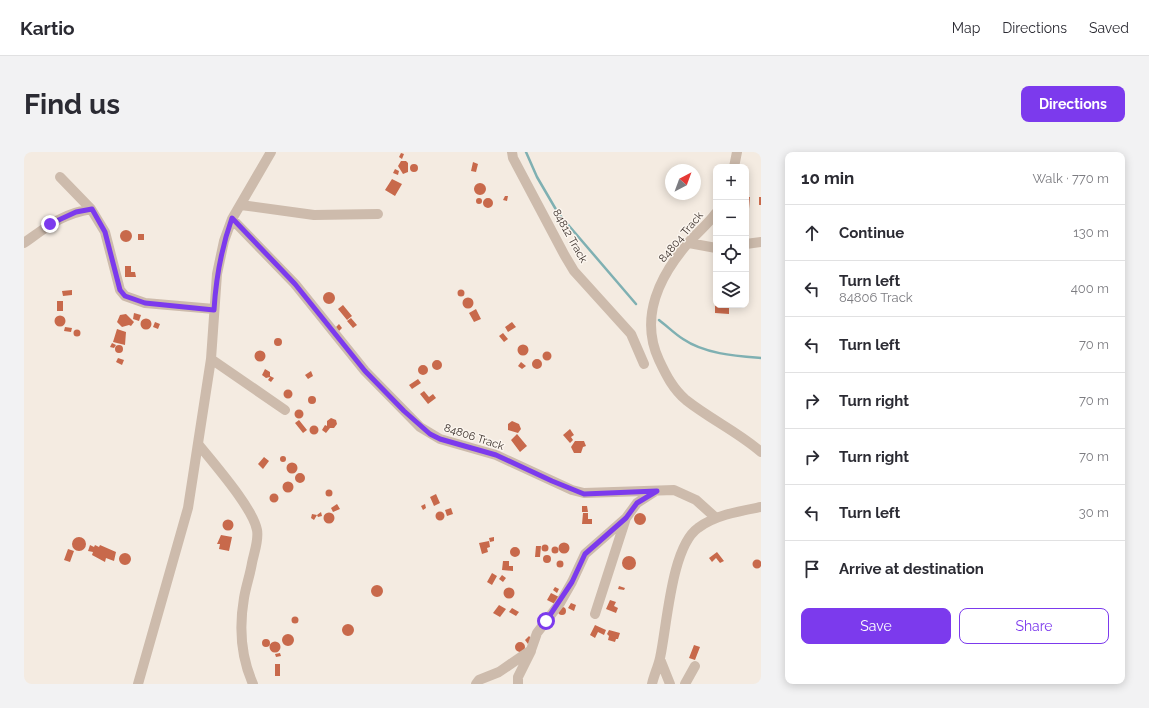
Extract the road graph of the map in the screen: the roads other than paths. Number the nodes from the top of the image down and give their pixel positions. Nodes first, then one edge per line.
1 (271, 152) edge
2 (512, 152) edge
3 (737, 152) edge
4 (735, 164) edge
5 (60, 177) dead end
6 (241, 205) junction
7 (92, 209) junction
8 (378, 214) dead end
9 (713, 216) edge
10 (232, 218) junction
11 (761, 242) edge
12 (24, 243) edge
13 (688, 243) junction
14 (749, 244) edge
15 (713, 247) edge
16 (214, 310) junction
17 (211, 359) junction
18 (644, 364) dead end
19 (285, 410) dead end
20 (199, 445) junction
21 (761, 452) edge
22 (657, 491) junction
23 (761, 507) edge
24 (626, 518) junction
25 (716, 518) junction
26 (595, 614) dead end
27 (531, 650) junction
28 (660, 659) junction
29 (695, 666) dead end
30 (138, 684) edge
31 (253, 684) edge
32 (476, 684) edge
33 (518, 684) edge
34 (652, 684) edge
35 (670, 684) edge
36 (685, 684) edge

1 - 6 street
2 - 18 street, 84812 Track
3 - 4 street
5 - 7 street
6 - 8 street
6 - 10 street
7 - 12 street
7 - 16 street
9 - 13 street, 84804 Track
10 - 16 street
10 - 22 street, 84806 Track
11 - 14 street
13 - 15 street
13 - 21 street, 84804 Track
16 - 17 street
17 - 19 street
17 - 20 street
20 - 30 street
20 - 31 street
22 - 24 street
22 - 25 street, 84806 Track
23 - 25 street
24 - 26 street
24 - 27 street
25 - 28 street
27 - 32 street
27 - 33 street
28 - 34 street
28 - 35 street
29 - 36 street

